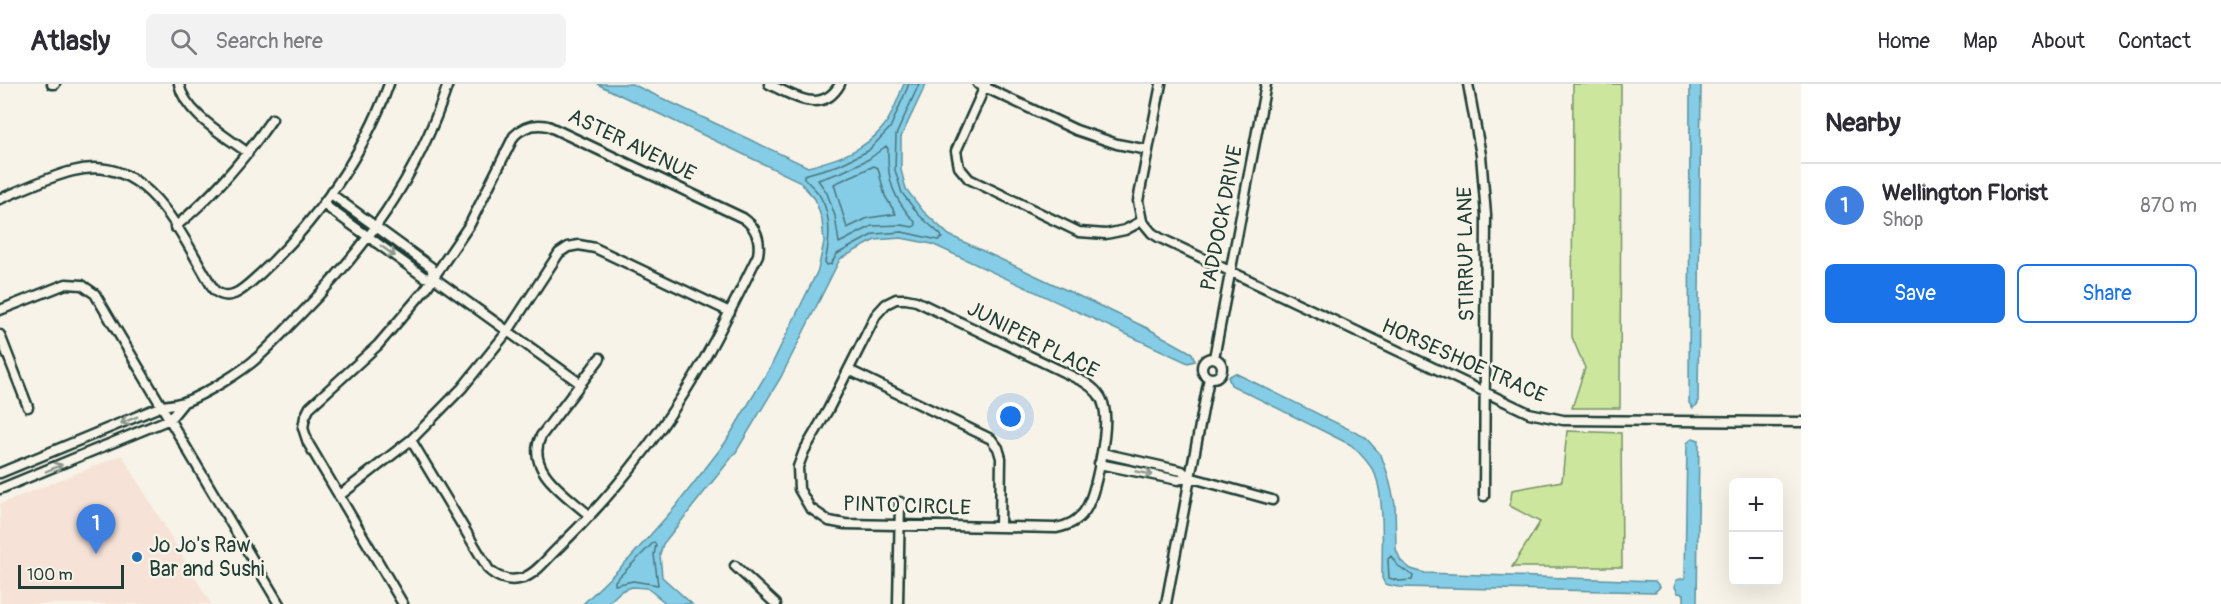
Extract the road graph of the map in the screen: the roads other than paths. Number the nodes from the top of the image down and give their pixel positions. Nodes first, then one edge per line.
1 (179, 84) edge
2 (389, 84) edge
3 (448, 84) edge
4 (769, 84) edge
5 (840, 84) edge
6 (1161, 84) edge
7 (1266, 84) edge
8 (1468, 84) edge
9 (983, 85) edge
10 (272, 119) dead end
11 (1148, 150) junction
12 (248, 153) junction
13 (331, 194) junction
14 (0, 199) edge
15 (323, 204) junction
16 (1142, 221) junction
17 (175, 227) junction
18 (376, 227) junction
19 (369, 237) junction
20 (1230, 271) junction
21 (435, 278) junction
22 (896, 299) joint
23 (0, 310) edge
24 (730, 312) junction
25 (508, 331) junction
26 (0, 335) edge
27 (600, 358) dead end
28 (1214, 358) junction
29 (849, 370) junction
30 (1209, 378) junction
31 (581, 384) junction
32 (1485, 393) junction
33 (184, 402) junction
34 (28, 406) dead end
35 (162, 406) junction
36 (170, 419) junction
37 (1801, 422) edge
38 (411, 440) junction
39 (1102, 453) junction
40 (1099, 464) junction
41 (0, 473) edge
42 (1189, 477) junction
43 (0, 489) edge
44 (339, 496) junction
45 (1484, 496) dead end
46 (1272, 500) dead end
47 (900, 502) dead end
48 (590, 516) junction
49 (900, 525) junction
50 (1000, 527) junction
51 (735, 566) dead end
52 (279, 604) edge
53 (403, 604) edge
54 (776, 604) edge
55 (898, 604) edge
56 (1166, 604) edge

1 - 12 street
2 - 13 street
3 - 18 street
4 - 5 street
6 - 11 street
7 - 20 street, PADDOCK DRIVE
8 - 32 street, STIRRUP LANE
9 - 11 street
9 - 16 street
10 - 12 street
11 - 16 street
12 - 17 street
13 - 15 street
13 - 18 street
14 - 17 street
15 - 17 street
15 - 19 street
16 - 20 street, HORSESHOE TRACE
18 - 19 street
18 - 21 street
19 -> 21 street
19 - 33 street
20 - 28 street, PADDOCK DRIVE
20 - 32 street, HORSESHOE TRACE
21 - 24 street, ASTER AVENUE
21 - 25 street
21 - 44 street, ASTER AVENUE
22 - 29 street, PINTO CIRCLE
22 - 39 street, JUNIPER PLACE
23 - 35 street
24 - 25 street
24 - 48 street, ASTER AVENUE
25 - 31 street
25 - 38 street
26 - 34 street
27 - 31 street
28 - 30 street
28 - 30 street
29 - 49 street, PINTO CIRCLE
29 - 50 street
30 - 42 street
31 - 48 street
32 - 37 street, HORSESHOE TRACE
32 - 45 street, STIRRUP LANE
33 - 35 street
33 - 36 street
35 - 36 street
35 -> 41 street
43 -> 36 street
36 - 52 street
38 - 44 street
38 - 48 street, ASTER AVENUE
39 - 40 street, PINTO CIRCLE
39 - 42 street
40 -> 42 street
40 - 50 street, PINTO CIRCLE
42 - 46 street
42 - 56 street
44 - 53 street, ASTER AVENUE
47 - 49 street
49 - 50 street, PINTO CIRCLE
49 - 55 street
51 - 54 street

